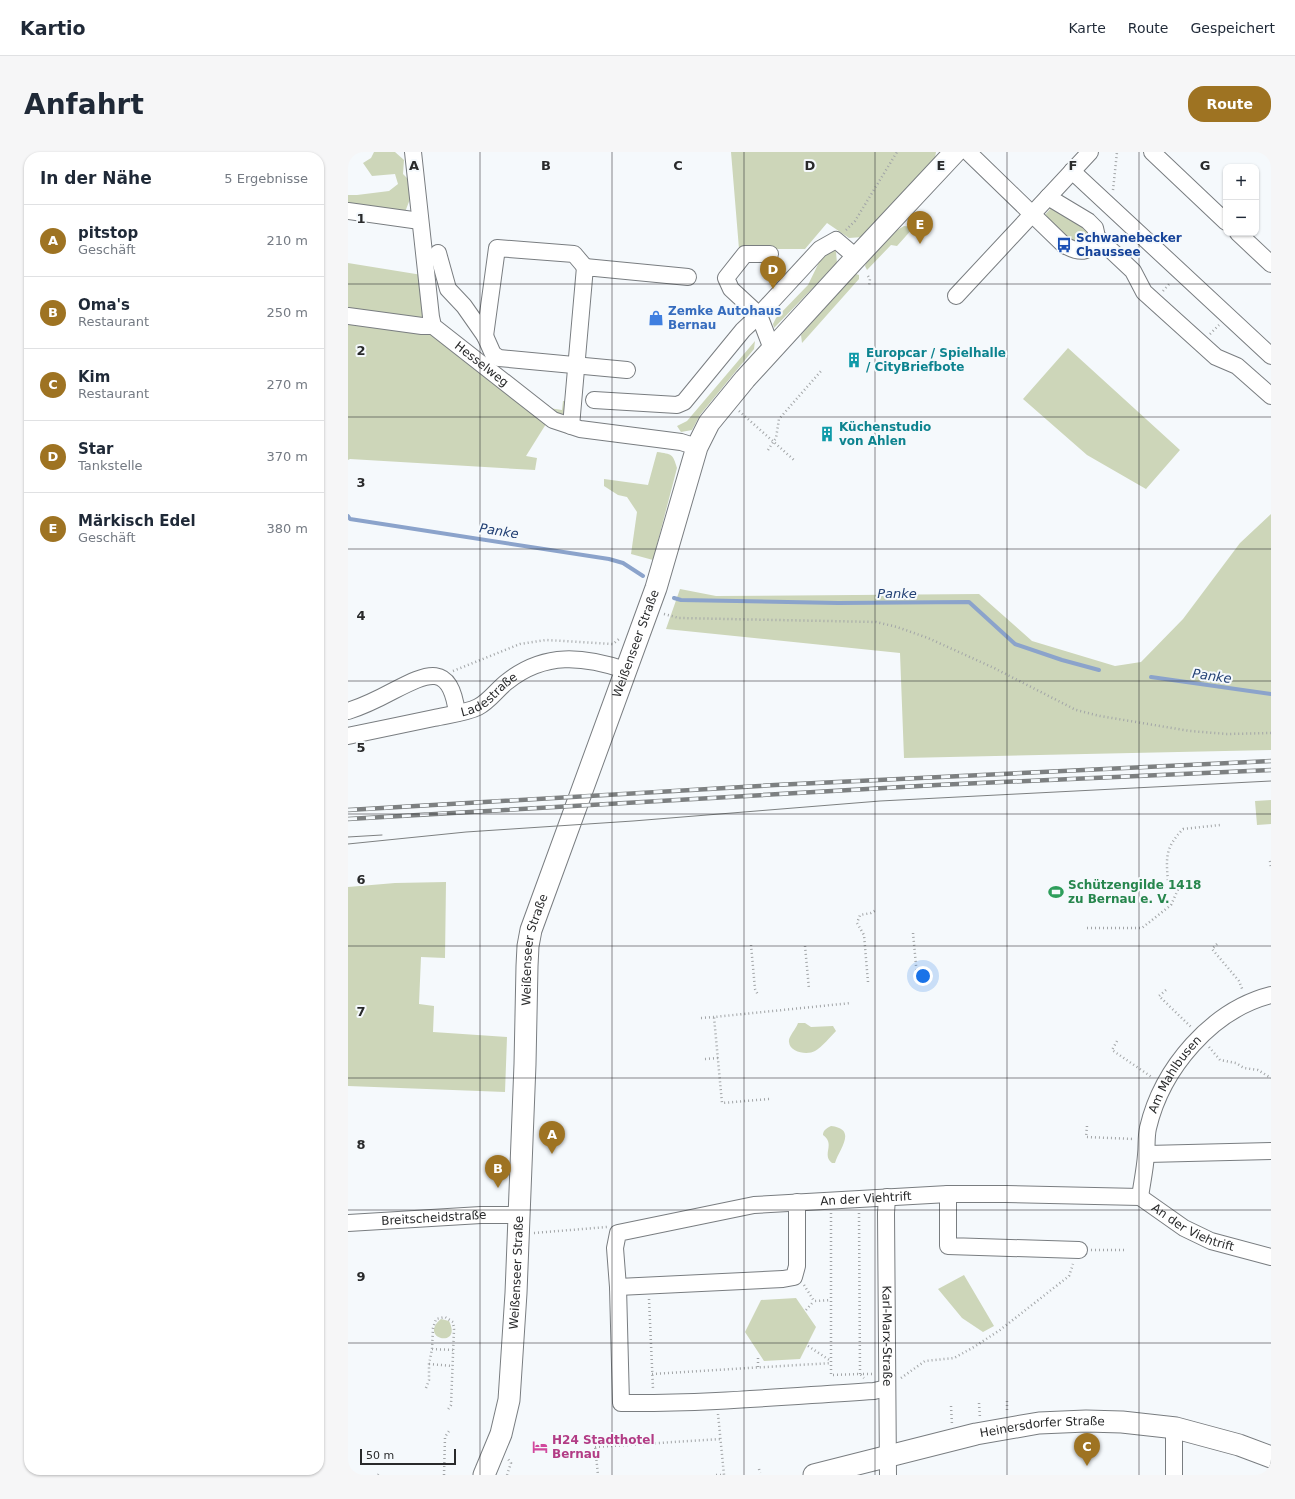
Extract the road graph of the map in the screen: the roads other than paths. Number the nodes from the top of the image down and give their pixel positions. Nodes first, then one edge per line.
1 (413, 152) edge
2 (955, 152) edge
3 (968, 152) edge
4 (1090, 152) edge
5 (1152, 152) edge
6 (1072, 171) junction
7 (1048, 197) junction
8 (348, 211) edge
9 (1032, 214) junction
10 (1223, 219) edge
11 (420, 221) junction
12 (1097, 236) junction
13 (1241, 236) edge
14 (438, 253) dead end
15 (770, 254) dead end
16 (856, 257) junction
17 (1271, 264) edge
18 (585, 267) junction
19 (688, 277) dead end
20 (956, 296) dead end
21 (755, 311) junction
22 (348, 316) edge
23 (433, 326) junction
24 (485, 336) junction
25 (772, 349) junction
26 (1271, 356) edge
27 (576, 365) junction
28 (628, 370) dead end
29 (1271, 396) edge
30 (594, 400) dead end
31 (571, 426) junction
32 (697, 447) junction
33 (625, 670) junction
34 (348, 711) edge
35 (457, 713) junction
36 (348, 736) edge
37 (1271, 995) edge
38 (1146, 1147) junction
39 (1271, 1151) edge
40 (948, 1194) junction
41 (887, 1197) junction
42 (1140, 1197) junction
43 (797, 1202) junction
44 (519, 1215) junction
45 (348, 1223) edge
46 (1079, 1250) road end
47 (1271, 1257) edge
48 (618, 1287) junction
49 (883, 1384) junction
50 (1176, 1428) junction
51 (1271, 1457) edge
52 (888, 1466) edge
53 (484, 1475) edge
54 (814, 1475) edge
55 (1174, 1475) edge

1 - 11 street
2 - 16 main road
3 - 9 street
4 - 6 street
5 - 10 street
6 - 7 street
6 - 26 street
7 - 9 street
7 - 12 street
8 - 11 street
9 - 12 street
9 - 20 street
11 - 23 street
12 - 29 street
13 - 17 street
14 - 24 street
15 - 21 street
16 - 21 street
16 - 25 main road
18 - 19 street
18 - 24 street
18 - 27 street
21 - 25 street
21 - 30 street
22 - 23 street
23 - 31 street, Hesselweg
24 - 27 street
25 - 32 main road
27 - 28 street
27 - 31 street
31 - 32 street, Hesselweg
32 - 33 main road, Weißenseer Straße
33 - 35 street, Ladestraße
33 - 44 main road, Weißenseer Straße
34 - 35 street
35 - 36 street, Ladestraße
37 - 38 street, Am Mahlbusen
38 - 39 street
38 - 42 street, Am Mahlbusen
40 - 41 street, An der Viehtrift
40 - 42 street, An der Viehtrift
40 - 46 street
41 - 43 street, An der Viehtrift
41 - 49 street, Karl-Marx-Straße
42 - 47 street, An der Viehtrift
43 - 48 street, An der Viehtrift
43 - 48 street
44 - 45 street, Breitscheidstraße
44 - 53 main road, Weißenseer Straße
48 - 49 street
49 - 52 street, Karl-Marx-Straße
50 - 51 main road, Heinersdorfer Straße
50 - 52 main road, Heinersdorfer Straße
50 - 55 street
52 - 54 main road, Heinersdorfer Straße

